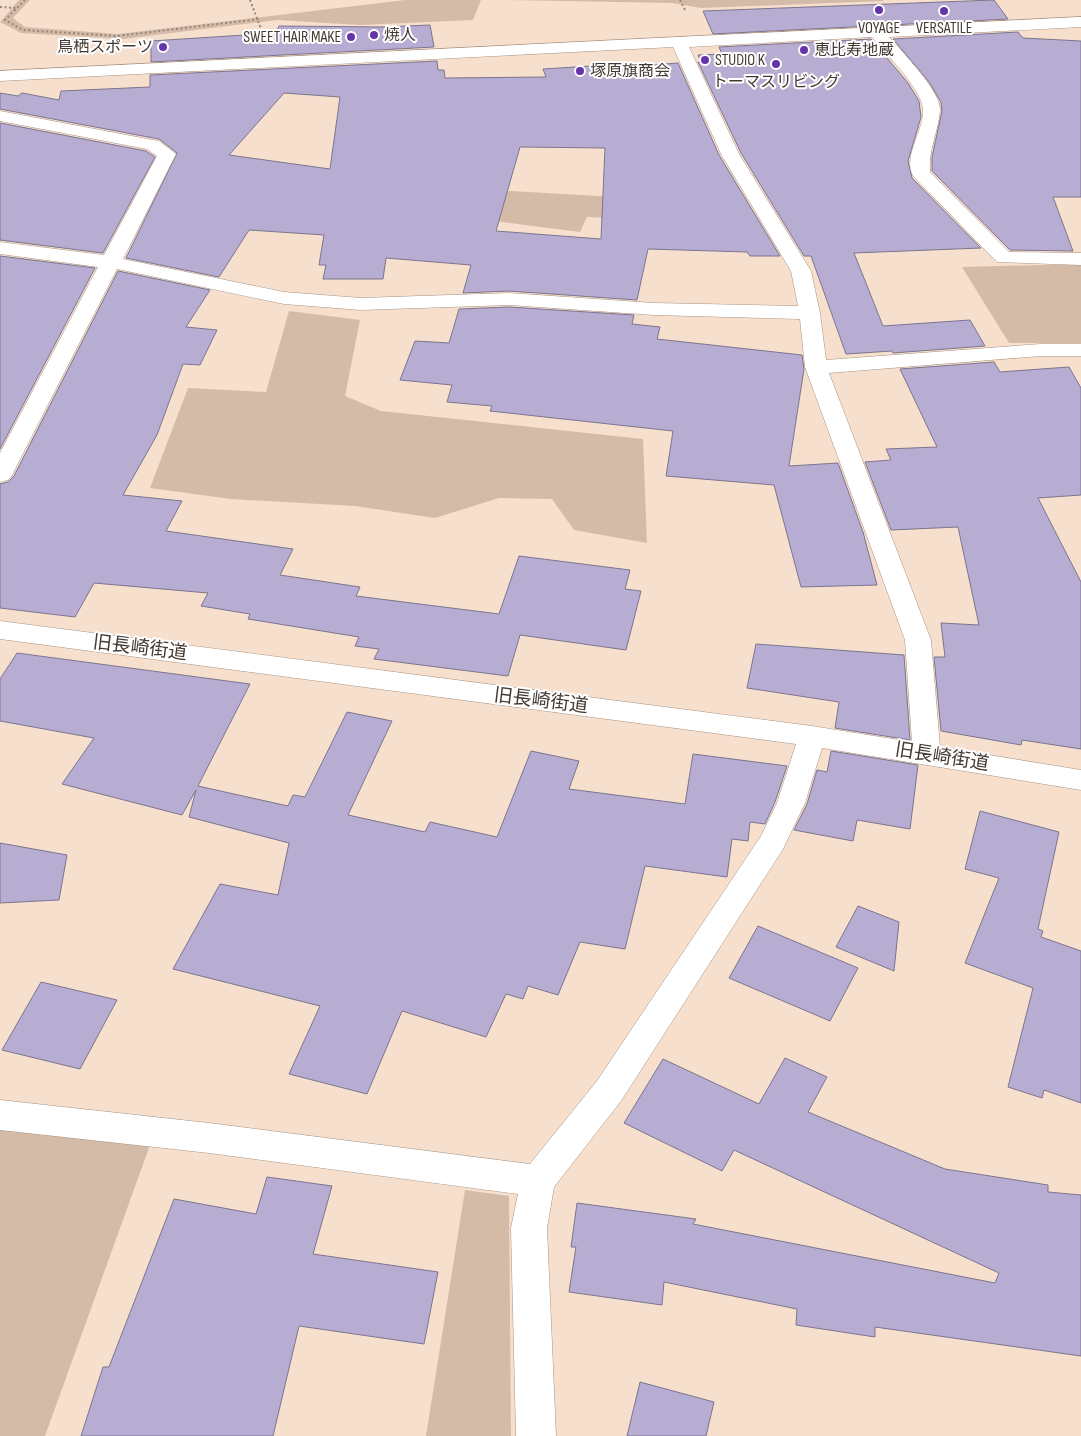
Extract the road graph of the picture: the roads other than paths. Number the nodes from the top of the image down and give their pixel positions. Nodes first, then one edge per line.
1 (1081, 22) edge
2 (875, 31) junction
3 (678, 41) junction
4 (0, 76) edge
5 (0, 116) edge
6 (0, 248) edge
7 (1081, 260) edge
8 (110, 262) junction
9 (810, 313) junction
10 (1081, 350) edge
11 (816, 367) junction
12 (0, 475) edge
13 (0, 630) edge
14 (812, 736) junction
15 (927, 754) junction
16 (1081, 780) edge
17 (0, 1115) edge
18 (538, 1181) junction
19 (536, 1436) edge

1 - 2 street
2 - 3 street
2 - 7 street
3 - 4 street
3 - 9 street
5 - 8 street
6 - 8 street
8 - 9 street
8 - 12 street
9 - 11 street
10 - 11 street
11 - 15 street
13 - 14 street, 旧長崎街道
14 - 15 street, 旧長崎街道
14 - 18 street
15 - 16 street, 旧長崎街道
17 - 18 street
18 - 19 street

